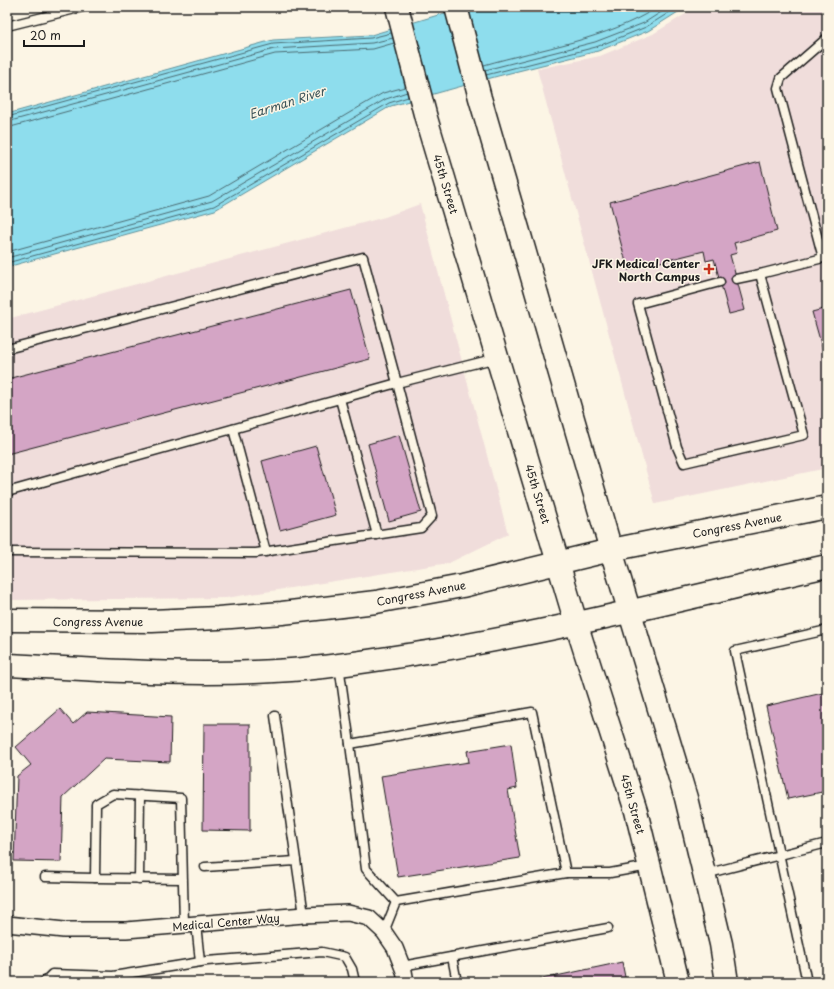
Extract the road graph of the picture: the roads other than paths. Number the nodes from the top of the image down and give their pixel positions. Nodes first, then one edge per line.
1 (83, 7) edge
2 (456, 7) edge
3 (69, 9) edge
4 (399, 12) edge
5 (7, 26) edge
6 (827, 38) edge
7 (825, 258) edge
8 (760, 274) junction
9 (736, 279) dead end
10 (720, 282) dead end
11 (7, 349) edge
12 (498, 358) junction
13 (397, 383) junction
14 (340, 399) junction
15 (233, 429) junction
16 (7, 492) edge
17 (827, 507) edge
18 (377, 535) junction
19 (611, 550) junction
20 (7, 552) edge
21 (266, 552) junction
22 (558, 563) junction
23 (827, 566) edge
24 (630, 611) junction
25 (7, 620) edge
26 (576, 623) junction
27 (827, 630) edge
28 (339, 664) junction
29 (7, 665) edge
30 (275, 716) dead end
31 (350, 744) junction
32 (140, 796) junction
33 (827, 843) edge
34 (780, 856) junction
35 (296, 861) junction
36 (649, 866) junction
37 (205, 868) dead end
38 (566, 873) junction
39 (705, 875) junction
40 (45, 877) dead end
41 (95, 878) junction
42 (139, 879) junction
43 (183, 879) junction
44 (396, 902) junction
45 (304, 915) junction
46 (7, 924) edge
47 (190, 925) junction
48 (608, 928) dead end
49 (384, 932) junction
50 (452, 957) junction
51 (200, 962) junction
52 (402, 966) junction
53 (44, 982) edge
54 (355, 982) edge
55 (406, 982) edge
56 (457, 982) edge
57 (678, 982) edge
58 (727, 982) edge
59 (807, 982) edge

1 - 3 lane
2 - 19 main road
3 - 5 lane
4 - 12 main road, 45th Street
6 - 7 lane
7 - 8 lane
8 - 9 lane
8 - 10 lane
11 - 13 lane
12 - 13 lane
12 - 22 main road, 45th Street
13 - 14 lane
13 - 18 lane
14 - 15 lane
14 - 18 lane
15 - 16 lane
15 - 21 lane
17 - 19 main road, Congress Avenue
18 - 21 lane
19 - 22 main road, Congress Avenue
19 - 24 main road
20 - 21 lane
22 - 25 main road, Congress Avenue
22 - 26 main road, 45th Street
23 - 24 main road
24 - 26 main road
24 - 39 main road
26 - 28 main road
26 - 36 main road, 45th Street
27 - 34 lane
28 - 29 main road
28 - 31 lane
30 - 35 lane
31 - 38 lane
31 - 44 lane
32 - 41 lane
32 - 42 lane
32 - 43 lane
33 - 34 lane
34 - 39 lane
34 - 59 lane
35 - 37 lane
35 - 45 lane
36 - 38 lane
36 - 57 main road, 45th Street
38 - 44 lane
39 - 58 main road
40 - 41 lane
41 - 42 lane
42 - 43 lane
43 - 47 lane
44 - 49 lane
45 - 47 street, Medical Center Way
45 - 49 street, Medical Center Way
46 - 47 street, Medical Center Way
47 - 51 lane
48 - 50 lane
49 - 52 street, Medical Center Way
50 - 52 lane
50 - 56 lane
51 - 53 lane
51 - 54 lane
52 - 55 street, Medical Center Way

